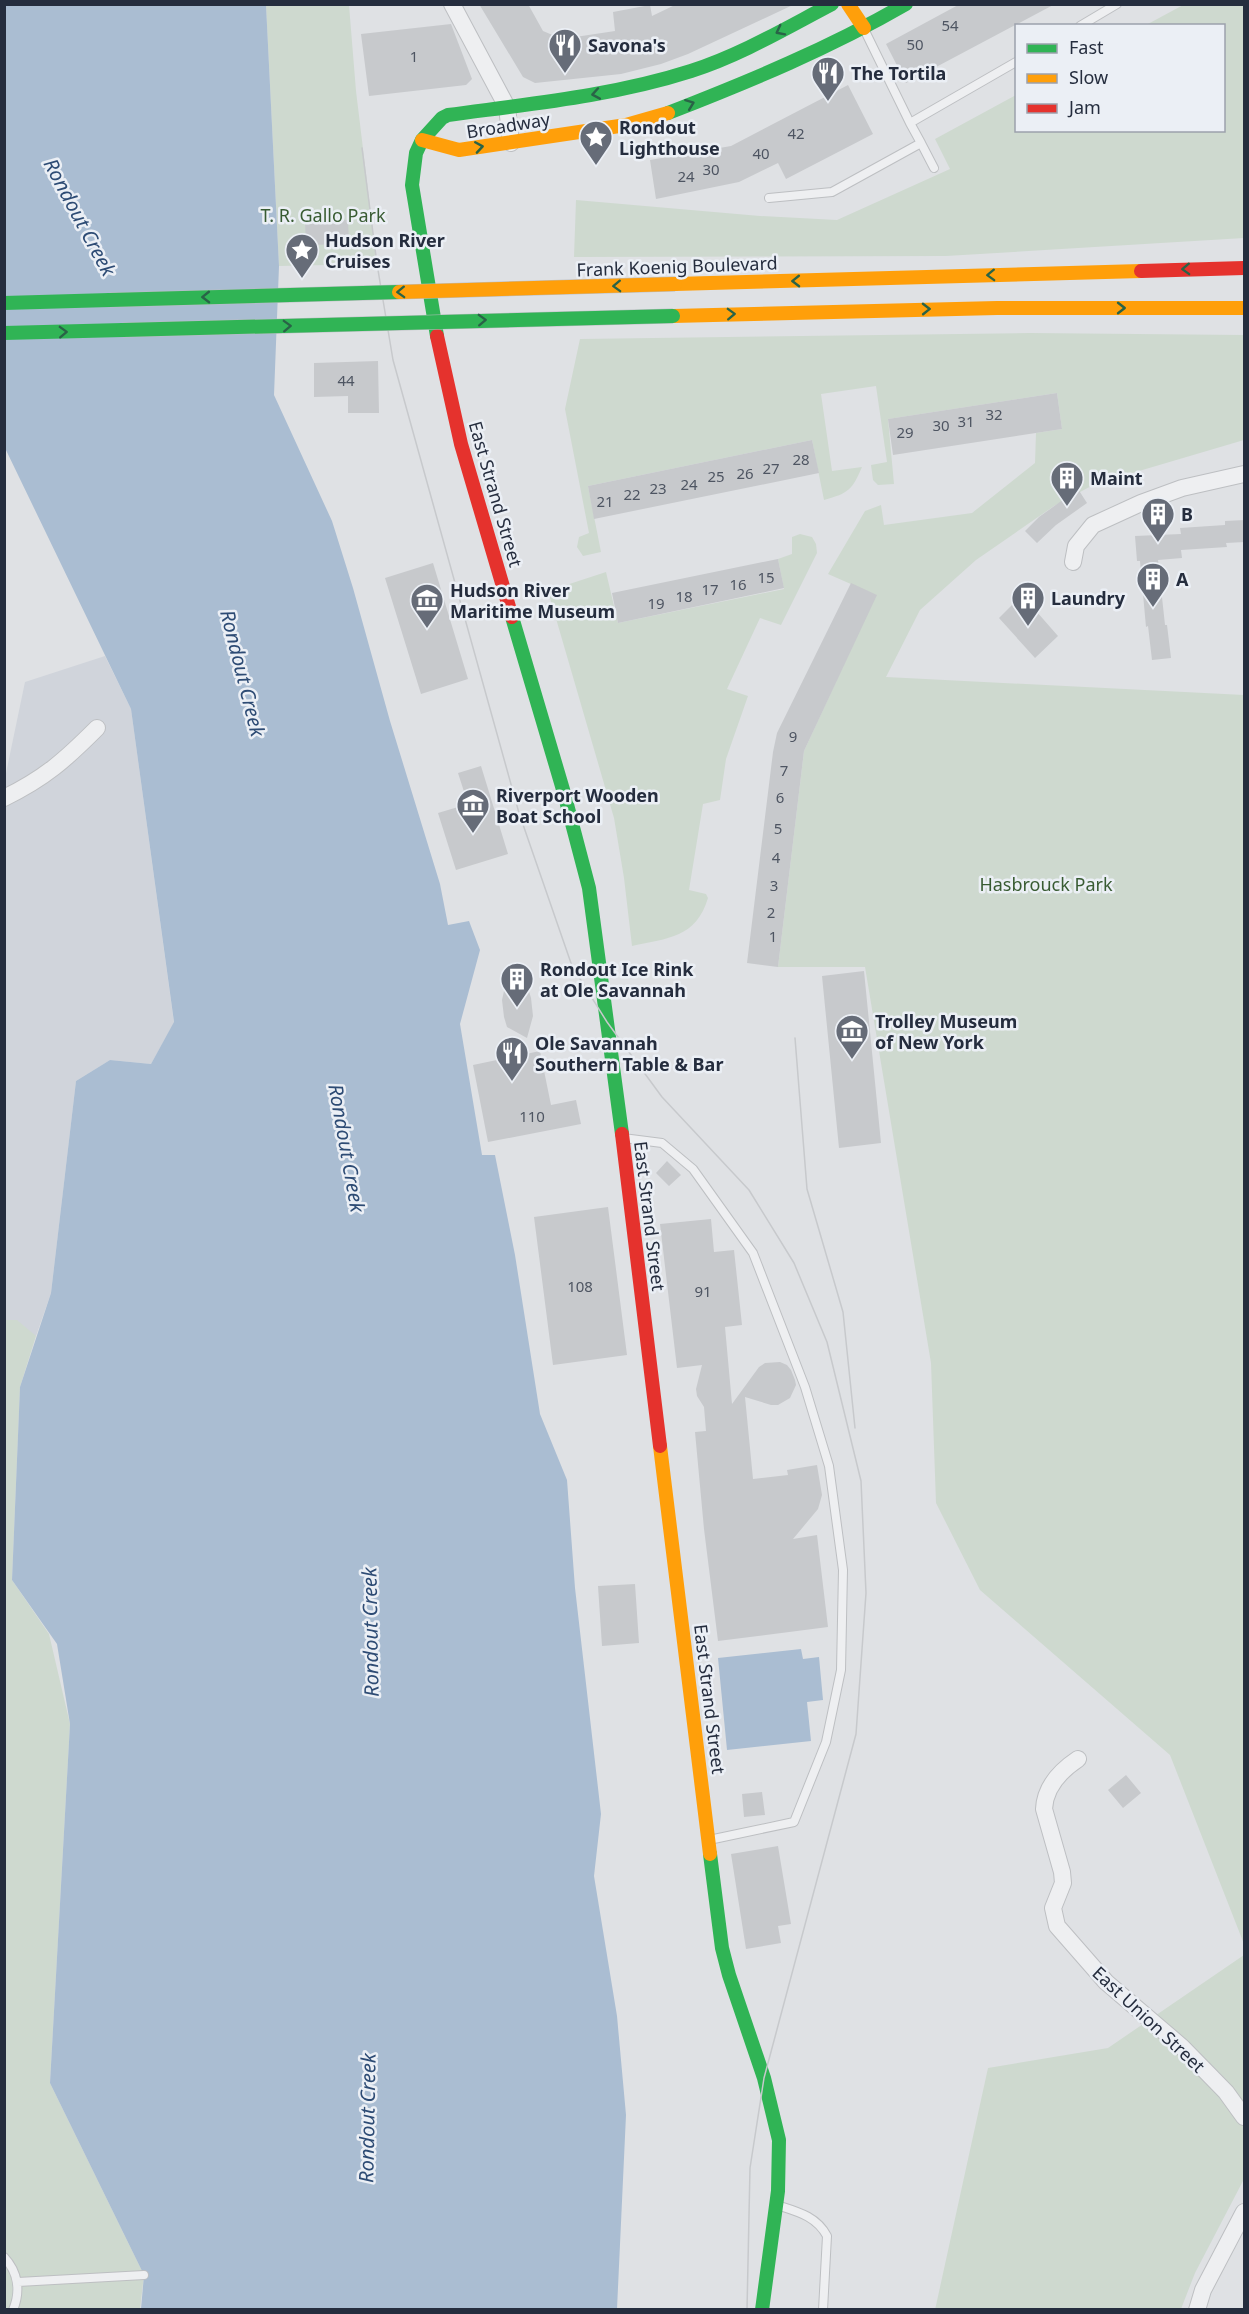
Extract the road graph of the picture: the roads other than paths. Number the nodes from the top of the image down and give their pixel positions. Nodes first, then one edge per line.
1 (452, 4) edge
2 (832, 4) edge
3 (848, 4) edge
4 (906, 4) edge
5 (1117, 4) edge
6 (1083, 24) edge
7 (864, 28) junction
8 (1015, 63) edge
9 (507, 107) junction
10 (909, 123) junction
11 (422, 140) junction
12 (511, 143) junction
13 (921, 143) junction
14 (934, 168) dead end
15 (769, 198) dead end
16 (1245, 267) edge
17 (4, 303) edge
18 (1245, 308) edge
19 (4, 333) edge
20 (1245, 474) edge
21 (1073, 562) dead end
22 (97, 728) dead end
23 (4, 798) edge
24 (622, 1138) junction
25 (1078, 1759) dead end
26 (709, 1840) junction
27 (1245, 2117) edge
28 (776, 2205) junction
29 (1245, 2212) edge
30 (4, 2257) edge
31 (144, 2275) dead end
32 (18, 2283) junction
33 (13, 2310) edge
34 (762, 2310) edge
35 (823, 2310) edge
36 (1197, 2310) edge

1 - 9 street
2 -> 9 street, Broadway
3 - 7 street
4 - 7 street, Broadway
5 - 6 lane
7 - 10 lane
12 -> 7 street, Broadway
8 - 10 lane
9 - 11 street, Broadway
9 - 12 street
10 - 13 lane
11 -> 12 street, Broadway
11 - 24 street, East Strand Street
13 - 14 lane
13 - 15 lane
16 -> 17 street, Frank Koenig Boulevard, bridge
19 -> 18 street, bridge
20 - 21 street
22 - 23 street
24 - 26 street, East Strand Street
24 - 26 lane
25 - 27 street, East Union Street
26 - 28 street, East Strand Street
28 - 34 street, East Strand Street
28 - 35 lane
29 - 36 street
30 - 32 lane
31 - 32 lane
32 - 33 lane

